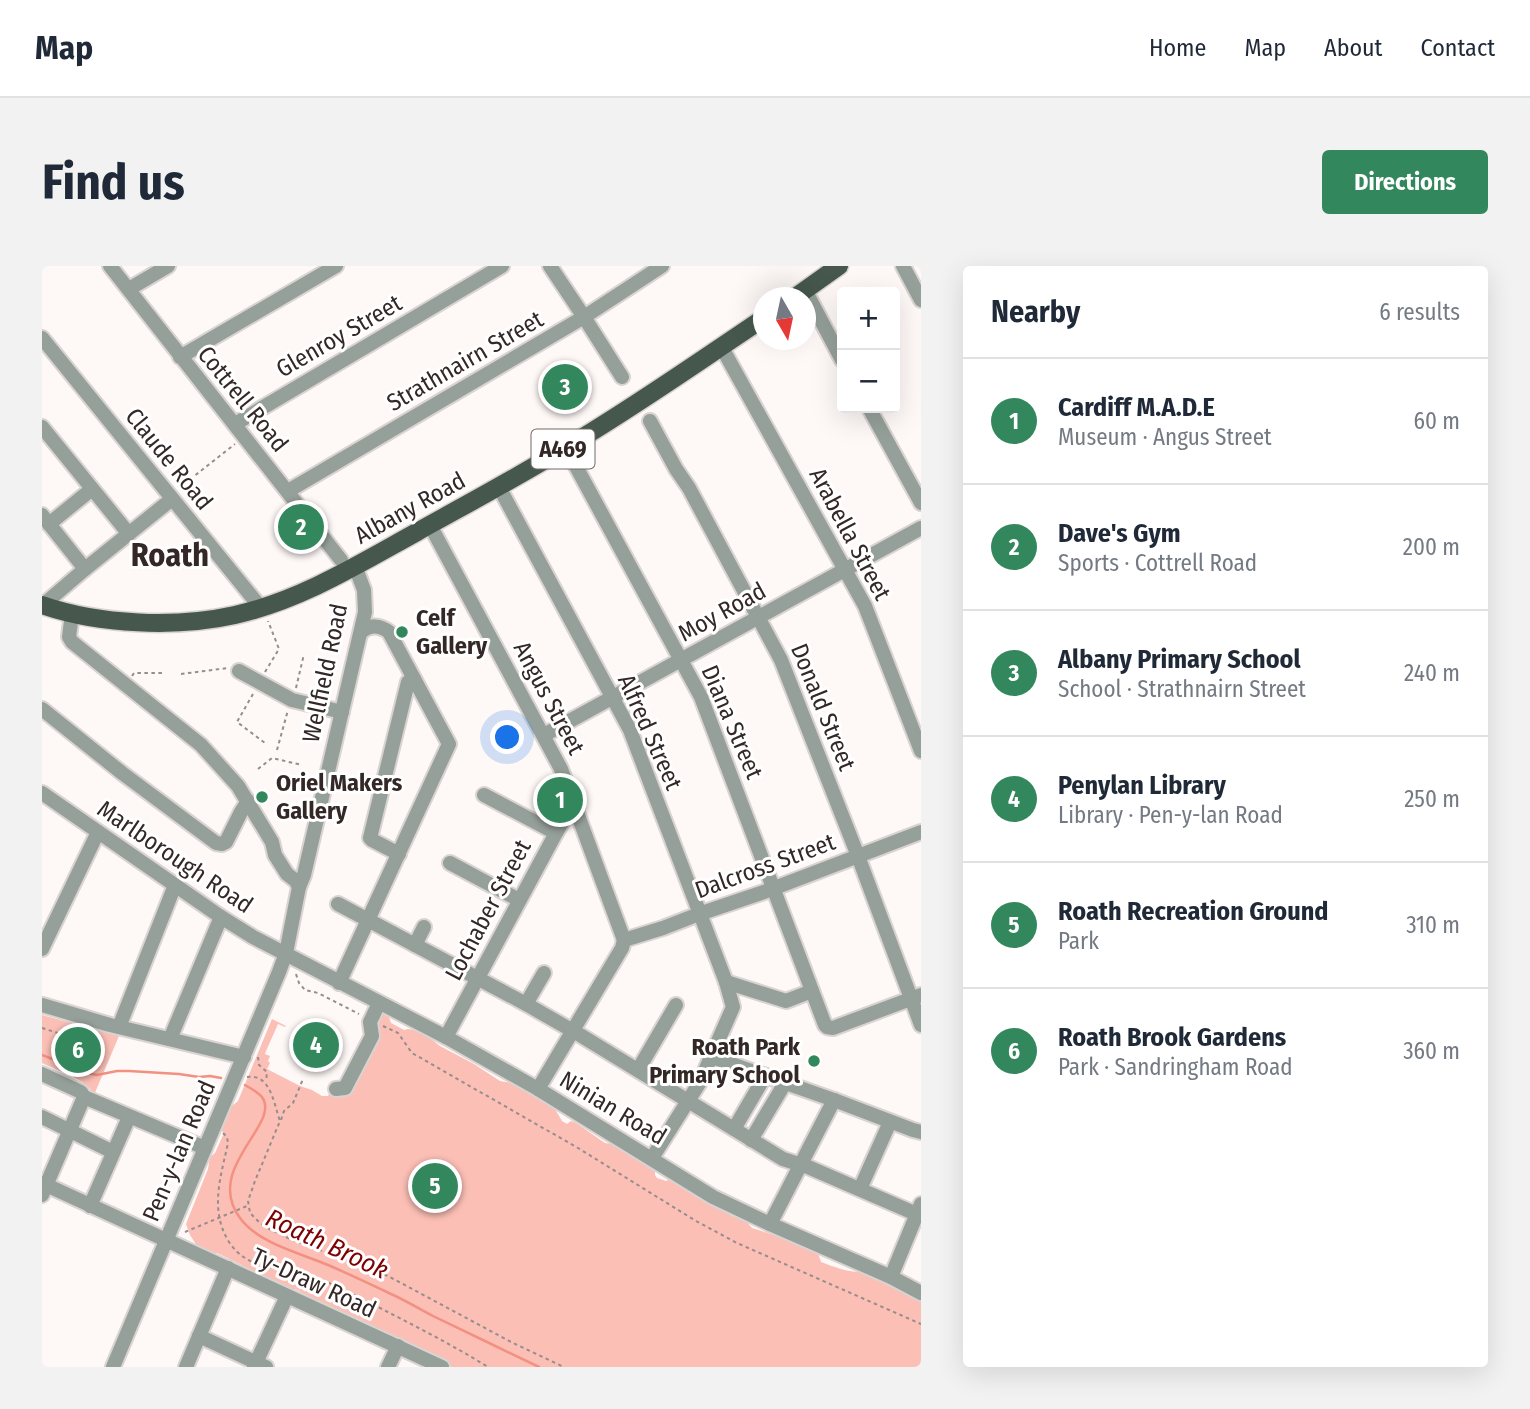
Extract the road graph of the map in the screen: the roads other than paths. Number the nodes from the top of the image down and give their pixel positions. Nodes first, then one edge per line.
1 (110, 266) edge
2 (168, 266) edge
3 (336, 266) edge
4 (502, 266) edge
5 (550, 266) edge
6 (662, 266) edge
7 (839, 266) edge
8 (902, 266) edge
9 (809, 287) edge
10 (129, 289) junction
11 (921, 300) edge
12 (584, 317) junction
13 (816, 320) edge
14 (753, 325) edge
15 (42, 338) edge
16 (721, 346) junction
17 (837, 352) edge
18 (180, 357) junction
19 (622, 377) dead end
20 (872, 413) edge
21 (650, 421) dead end
22 (234, 424) junction
23 (42, 427) edge
24 (566, 448) junction
25 (499, 487) junction
26 (92, 489) junction
27 (288, 491) junction
28 (171, 497) junction
29 (921, 503) edge
30 (46, 520) edge
31 (430, 525) junction
32 (921, 528) edge
33 (129, 534) junction
34 (344, 560) junction
35 (85, 569) junction
36 (845, 571) junction
37 (42, 606) edge
38 (72, 614) junction
39 (265, 615) junction
40 (759, 619) junction
41 (361, 632) junction
42 (681, 660) junction
43 (236, 669) road end
44 (414, 679) junction
45 (612, 698) junction
46 (42, 709) edge
47 (342, 712) junction
48 (544, 735) junction
49 (921, 751) edge
50 (42, 793) edge
51 (485, 795) dead end
52 (248, 801) junction
53 (577, 810) junction
54 (98, 832) junction
55 (921, 832) edge
56 (556, 833) junction
57 (399, 854) junction
58 (858, 856) junction
59 (450, 863) dead end
60 (175, 885) junction
61 (299, 887) junction
62 (773, 889) junction
63 (519, 900) junction
64 (338, 904) dead end
65 (699, 914) junction
66 (220, 917) junction
67 (369, 921) junction
68 (424, 928) dead end
69 (624, 940) junction
70 (415, 944) junction
71 (42, 948) edge
72 (286, 953) junction
73 (544, 972) dead end
74 (478, 977) junction
75 (726, 982) junction
76 (339, 983) junction
77 (812, 991) junction
78 (916, 997) edge
79 (379, 1003) junction
80 (526, 1004) junction
81 (42, 1005) edge
82 (676, 1005) dead end
83 (921, 1025) edge
84 (115, 1026) junction
85 (573, 1031) junction
86 (446, 1037) junction
87 (170, 1039) junction
88 (250, 1055) junction
89 (712, 1057) junction
90 (638, 1070) junction
91 (42, 1074) edge
92 (765, 1076) junction
93 (785, 1083) junction
94 (335, 1089) dead end
95 (538, 1089) junction
96 (84, 1097) junction
97 (834, 1100) junction
98 (688, 1101) junction
99 (42, 1117) edge
100 (129, 1117) junction
101 (890, 1122) junction
102 (734, 1129) junction
103 (69, 1130) junction
104 (921, 1132) edge
105 (751, 1140) junction
106 (205, 1148) junction
107 (113, 1152) junction
108 (652, 1158) junction
109 (801, 1164) junction
110 (43, 1187) edge
111 (860, 1189) junction
112 (90, 1206) junction
113 (920, 1211) edge
114 (770, 1224) junction
115 (167, 1239) junction
116 (228, 1268) junction
117 (891, 1277) junction
118 (921, 1293) edge
119 (287, 1296) junction
120 (199, 1336) junction
121 (398, 1346) junction
122 (259, 1365) edge
123 (113, 1367) edge
124 (186, 1367) edge
125 (388, 1367) edge
126 (442, 1367) edge

1 - 10 street, Cottrell Road
2 - 10 street
3 - 18 street
4 - 22 street, Glenroy Street
5 - 12 street
6 - 12 street, Strathnairn Street
7 - 9 main road
8 - 11 street
10 - 18 street, Cottrell Road
12 - 19 street
12 - 27 street, Strathnairn Street
13 - 17 street
14 - 16 main road, Albany Road / A469
15 - 28 street, Claude Road
16 - 24 main road, Albany Road / A469
16 - 36 street, Arabella Street
18 - 22 street, Cottrell Road
20 - 29 street
21 - 40 street, Donald Street
22 - 27 street, Cottrell Road
23 - 26 street
24 - 25 main road, Albany Road / A469
24 - 42 street, Diana Street
25 - 31 main road, Albany Road / A469
25 - 45 street, Alfred Street
26 - 30 street
26 - 33 street
27 - 34 street, Cottrell Road
28 - 33 street
28 - 39 street, Claude Road
30 - 35 street
31 - 34 main road, Albany Road / A469
31 - 48 street, Angus Street
32 - 36 street, Moy Road
33 - 35 street
34 - 39 main road, Albany Road / A469
34 - 41 street, Wellfield Road
35 - 37 street
36 - 40 street, Moy Road
36 - 49 street, Arabella Street
37 - 38 main road, Albany Road / A469
38 - 39 main road, Albany Road / A469
38 - 52 street
40 - 42 street, Moy Road
40 - 58 street, Donald Street
41 - 44 street
41 - 47 street, Wellfield Road
42 - 45 street, Moy Road
42 - 62 street, Diana Street
43 - 47 street
44 - 57 street
44 - 57 street
45 - 48 street, Moy Road
45 - 65 street, Alfred Street
46 - 52 street
47 - 61 street, Wellfield Road
48 - 53 street, Angus Street
50 - 54 street, Marlborough Road
51 - 56 street
52 - 61 street
53 - 56 street, Lochaber Street
53 - 69 street, Angus Street
54 - 60 street, Marlborough Road
54 - 71 street
55 - 58 street, Dalcross Street
56 - 63 street, Lochaber Street
57 - 67 street
58 - 62 street, Dalcross Street
58 - 78 street, Donald Street
59 - 63 street
60 - 66 street, Marlborough Road
60 - 84 street
61 - 72 street, Wellfield Road
62 - 65 street, Dalcross Street
62 - 77 street, Diana Street
63 - 74 street, Lochaber Street
64 - 67 street
65 - 69 street, Dalcross Street
65 - 75 street, Alfred Street
66 - 72 street, Marlborough Road
66 - 87 street
67 - 70 street
67 - 76 street
68 - 70 street
69 - 85 street
70 - 74 street
72 - 76 street, Ninian Road
72 - 88 street, Pen-y-lan Road
73 - 80 street
74 - 80 street
74 - 86 street, Lochaber Street
75 - 77 street
75 - 89 street, Alfred Street
76 - 79 street, Ninian Road
77 - 78 street, Diana Street
78 - 83 street, Donald Street
79 - 86 street, Ninian Road
79 - 94 street
80 - 85 street
81 - 84 street
82 - 90 street
84 - 87 street
85 - 90 street
85 - 95 street
86 - 95 street, Ninian Road
87 - 88 street
88 - 106 street, Pen-y-lan Road
89 - 92 street
89 - 98 street
90 - 98 street
91 - 96 street
92 - 93 street
92 - 102 street
93 - 97 street
93 - 105 street
95 - 108 street, Ninian Road
96 - 100 street
96 - 103 street
97 - 101 street
97 - 109 street
98 - 102 street
98 - 108 street
99 - 103 street
100 - 106 street
100 - 107 street
101 - 104 street
101 - 111 street
102 - 105 street
103 - 107 street
103 - 110 street
105 - 109 street
106 - 115 street, Pen-y-lan Road
107 - 112 street
108 - 114 street, Ninian Road
109 - 111 street
109 - 114 street
110 - 112 street, Ty-Draw Road
111 - 113 street
112 - 115 street, Ty-Draw Road
113 - 117 street
114 - 117 street, Ninian Road
115 - 116 street, Ty-Draw Road
115 - 123 street, Pen-y-lan Road
116 - 119 street, Ty-Draw Road
116 - 120 street
117 - 118 street, Ninian Road
119 - 121 street, Ty-Draw Road
119 - 122 street
120 - 122 street
120 - 124 street
121 - 125 street
121 - 126 street, Ty-Draw Road

